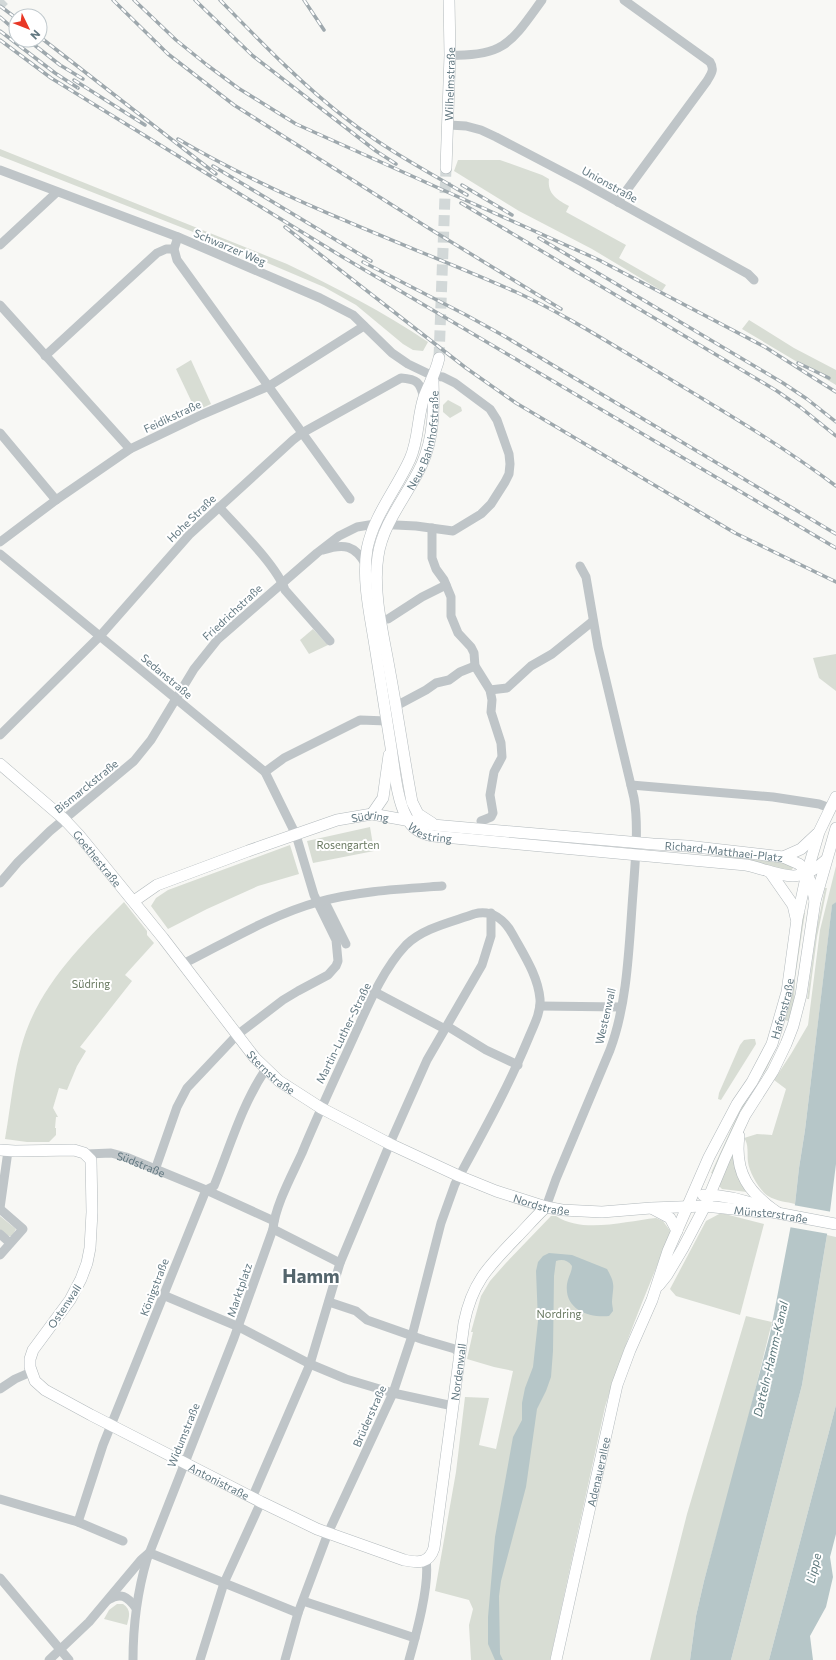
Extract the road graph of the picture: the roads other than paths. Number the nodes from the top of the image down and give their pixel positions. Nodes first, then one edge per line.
1 (449, 0) edge
2 (542, 0) edge
3 (624, 0) edge
4 (450, 55) junction
5 (449, 125) junction
6 (446, 168) tunnel mouth
7 (0, 170) edge
8 (57, 192) junction
9 (618, 202) junction
10 (178, 237) junction
11 (0, 245) edge
12 (174, 249) junction
13 (754, 280) dead end
14 (0, 305) edge
15 (364, 326) junction
16 (45, 356) junction
17 (439, 358) tunnel mouth
18 (433, 376) junction
19 (269, 386) junction
20 (424, 398) junction
21 (0, 433) edge
22 (302, 433) junction
23 (130, 449) junction
24 (350, 499) dead end
25 (56, 500) junction
26 (219, 507) junction
27 (375, 524) junction
28 (388, 525) junction
29 (432, 528) junction
30 (0, 542) edge
31 (316, 553) junction
32 (0, 554) edge
33 (366, 565) junction
34 (580, 566) dead end
35 (282, 582) junction
36 (446, 585) junction
37 (388, 619) dead end
38 (593, 621) junction
39 (100, 636) junction
40 (330, 641) dead end
41 (475, 666) junction
42 (490, 690) junction
43 (176, 698) junction
44 (396, 706) junction
45 (387, 721) junction
46 (0, 734) edge
47 (390, 740) junction
48 (0, 764) edge
49 (265, 772) junction
50 (631, 785) junction
51 (836, 797) edge
52 (830, 808) junction
53 (372, 814) junction
54 (64, 819) junction
55 (408, 820) junction
56 (481, 821) dead end
57 (435, 825) junction
58 (836, 828) edge
59 (819, 832) junction
60 (296, 834) junction
61 (635, 843) junction
62 (635, 855) junction
63 (783, 857) junction
64 (826, 860) junction
65 (770, 872) junction
66 (807, 873) junction
67 (0, 883) edge
68 (442, 886) dead end
69 (134, 901) junction
70 (815, 901) junction
71 (322, 903) junction
72 (491, 914) junction
73 (796, 919) junction
74 (346, 944) dead end
75 (183, 964) junction
76 (374, 991) junction
77 (540, 1006) junction
78 (621, 1007) junction
79 (446, 1028) junction
80 (237, 1036) junction
81 (518, 1065) junction
82 (266, 1069) junction
83 (321, 1108) junction
84 (740, 1127) junction
85 (390, 1144) junction
86 (4, 1150) edge
87 (86, 1154) junction
88 (155, 1170) junction
89 (460, 1176) junction
90 (206, 1190) junction
91 (693, 1194) junction
92 (710, 1195) junction
93 (688, 1206) junction
94 (705, 1206) junction
95 (546, 1207) junction
96 (0, 1208) edge
97 (651, 1208) junction
98 (767, 1209) junction
99 (836, 1224) edge
100 (273, 1225) junction
101 (677, 1230) junction
102 (0, 1234) edge
103 (10, 1243) junction
104 (0, 1256) edge
105 (340, 1263) junction
106 (656, 1289) junction
107 (163, 1295) junction
108 (329, 1302) junction
109 (239, 1327) junction
110 (412, 1336) junction
111 (460, 1355) junction
112 (314, 1366) junction
113 (32, 1372) junction
114 (0, 1389) edge
115 (394, 1393) junction
116 (453, 1406) junction
117 (111, 1425) junction
118 (184, 1464) junction
119 (0, 1499) edge
120 (256, 1500) junction
121 (78, 1522) junction
122 (328, 1532) junction
123 (123, 1541) dead end
124 (150, 1553) junction
125 (424, 1561) junction
126 (0, 1578) edge
127 (224, 1583) junction
128 (107, 1601) junction
129 (303, 1601) junction
130 (136, 1608) junction
131 (298, 1613) junction
132 (415, 1638) junction
133 (60, 1651) junction
134 (49, 1660) edge
135 (69, 1660) edge
136 (134, 1660) edge
137 (200, 1660) edge
138 (285, 1660) edge
139 (409, 1660) edge
140 (556, 1660) edge

1 - 4 main road, Wilhelmstraße
2 - 4 street
3 - 9 street
4 - 5 main road, Wilhelmstraße
5 - 6 main road, Wilhelmstraße
5 - 9 street, Unionstraße
7 - 8 street, Schwarzer Weg
8 - 10 street, Schwarzer Weg
8 - 11 street
9 - 13 street, Unionstraße
10 - 12 street
10 - 15 street, Schwarzer Weg
12 - 16 street
12 - 19 street
14 - 16 street
15 - 18 street, Schwarzer Weg
15 - 19 street, Feidikstraße
16 - 23 street
17 - 18 main road
18 - 20 main road, Neue Bahnhofstraße
18 - 28 main road, Neue Bahnhofstraße
18 - 29 street, Schwarzer Weg
19 - 22 street
19 - 23 street, Feidikstraße
20 - 22 street, Hohe Straße
20 - 27 main road, Neue Bahnhofstraße
21 - 25 street
22 - 24 street
22 - 26 street, Hohe Straße
23 - 25 street, Feidikstraße
25 - 30 street, Feidikstraße
26 - 35 street
26 - 39 street, Hohe Straße
27 - 28 street, Friedrichstraße
27 - 31 street, Friedrichstraße
27 - 33 main road, Neue Bahnhofstraße
28 - 29 street, Friedrichstraße
28 - 44 main road, Neue Bahnhofstraße
29 - 36 street
31 - 33 street, Friedrichstraße
31 - 35 street, Friedrichstraße
32 - 39 street, Sedanstraße
33 - 45 main road, Neue Bahnhofstraße
34 - 38 street, Westenwall
35 - 40 street
35 - 43 street, Friedrichstraße
36 - 37 street
36 - 41 street
38 - 42 street
38 - 50 street, Westenwall
39 - 43 street, Sedanstraße
39 - 46 street, Hohe Straße
41 - 42 street
41 - 44 street
42 - 56 street
43 - 49 street, Sedanstraße
43 - 54 street, Bismarckstraße
44 - 57 main road, Neue Bahnhofstraße
45 - 47 main road, Neue Bahnhofstraße
45 - 49 street
47 - 53 main road
47 - 55 main road, Neue Bahnhofstraße
48 - 54 main road, Goethestraße
49 - 60 street, Sedanstraße
50 - 52 street
50 - 61 street, Westenwall
51 - 52 main road, Hafenstraße
52 - 59 main road, Hafenstraße
53 - 55 main road, Südring
53 - 60 main road, Südring
54 - 67 street, Bismarckstraße
54 - 69 main road, Goethestraße
55 - 57 main road, Westring
55 - 62 main road, Westring
57 - 61 main road, Westring
58 - 64 main road, Hafenstraße
59 - 63 main road
59 - 66 main road, Hafenstraße
60 - 69 main road, Südring
60 - 71 street, Sedanstraße
61 - 62 street, Westenwall
61 - 63 main road, Richard-Matthaei-Platz
62 - 65 main road, Richard-Matthaei-Platz
62 - 78 street, Westenwall
63 - 66 main road, Richard-Matthaei-Platz
64 - 66 main road
64 - 70 main road, Hafenstraße
65 - 66 main road, Richard-Matthaei-Platz
65 - 73 main road, Richard-Matthaei-Platz
66 - 70 main road
66 - 73 main road, Hafenstraße
68 - 71 street
69 - 75 main road, Goethestraße
70 - 84 main road, Hafenstraße
71 - 74 street
71 - 75 street
71 - 80 street
72 - 76 street, Martin-Luther-Straße
72 - 77 street
72 - 79 street
73 - 91 main road, Hafenstraße
75 - 80 main road, Sternstraße
76 - 79 street
76 - 83 street, Martin-Luther-Straße
77 - 78 street
77 - 81 street, Brüderstraße
78 - 95 street, Westenwall
79 - 81 street
79 - 85 street
80 - 82 main road, Sternstraße
80 - 88 street
81 - 89 street, Brüderstraße
82 - 83 main road, Sternstraße
82 - 90 street, Königstraße
83 - 85 main road, Sternstraße
83 - 100 street, Martin-Luther-Straße
84 - 92 main road, Hafenstraße
84 - 98 main road
85 - 89 main road, Nordstraße
85 - 105 street
86 - 87 main road, Südstraße
86 - 96 street
87 - 88 street, Südstraße
87 - 113 main road, Ostenwall
88 - 90 street, Südstraße
89 - 95 main road, Nordstraße
89 - 110 street, Brüderstraße
90 - 100 street, Südstraße
90 - 107 street, Königstraße
91 - 92 main road
91 - 93 main road, Hafenstraße
92 - 94 main road, Hafenstraße
92 - 98 main road
93 - 94 main road, Nordstraße
93 - 97 main road, Nordstraße
93 - 101 main road, Adenauerallee
94 - 98 main road, Münsterstraße
94 - 106 main road, Adenauerallee
95 - 97 main road, Nordstraße
95 - 111 main road, Nordenwall
96 - 103 street
97 - 101 main road
98 - 99 main road, Münsterstraße
100 - 105 street
100 - 109 street, Marktplatz
101 - 106 main road, Adenauerallee
102 - 103 street
103 - 104 street
105 - 108 street
106 - 140 main road, Adenauerallee
107 - 109 street
107 - 117 street, Königstraße
108 - 110 street
108 - 112 street
109 - 112 street, Marktplatz
109 - 118 street, Widumstraße
110 - 111 street
110 - 115 street, Brüderstraße
111 - 116 main road, Nordenwall
112 - 115 street
112 - 120 street
113 - 114 street
113 - 117 main road, Antonistraße
115 - 116 street
115 - 122 street, Brüderstraße
116 - 125 main road, Nordenwall
117 - 118 main road, Antonistraße
117 - 121 street, Königstraße
118 - 120 main road, Antonistraße
118 - 124 street, Widumstraße
119 - 121 street
120 - 122 main road, Antonistraße
120 - 127 street
121 - 123 street
122 - 125 main road, Antonistraße
122 - 129 street, Brüderstraße
124 - 127 street
124 - 128 street, Widumstraße
124 - 130 street, Widumstraße
125 - 132 street, Nordenwall
126 - 133 street
127 - 131 street
127 - 137 street
128 - 130 street
128 - 133 street, Widumstraße
129 - 131 street, Brüderstraße
129 - 132 street
130 - 136 street, Widumstraße
131 - 138 street, Brüderstraße
132 - 139 street, Nordenwall
133 - 134 street, Widumstraße
133 - 135 street

